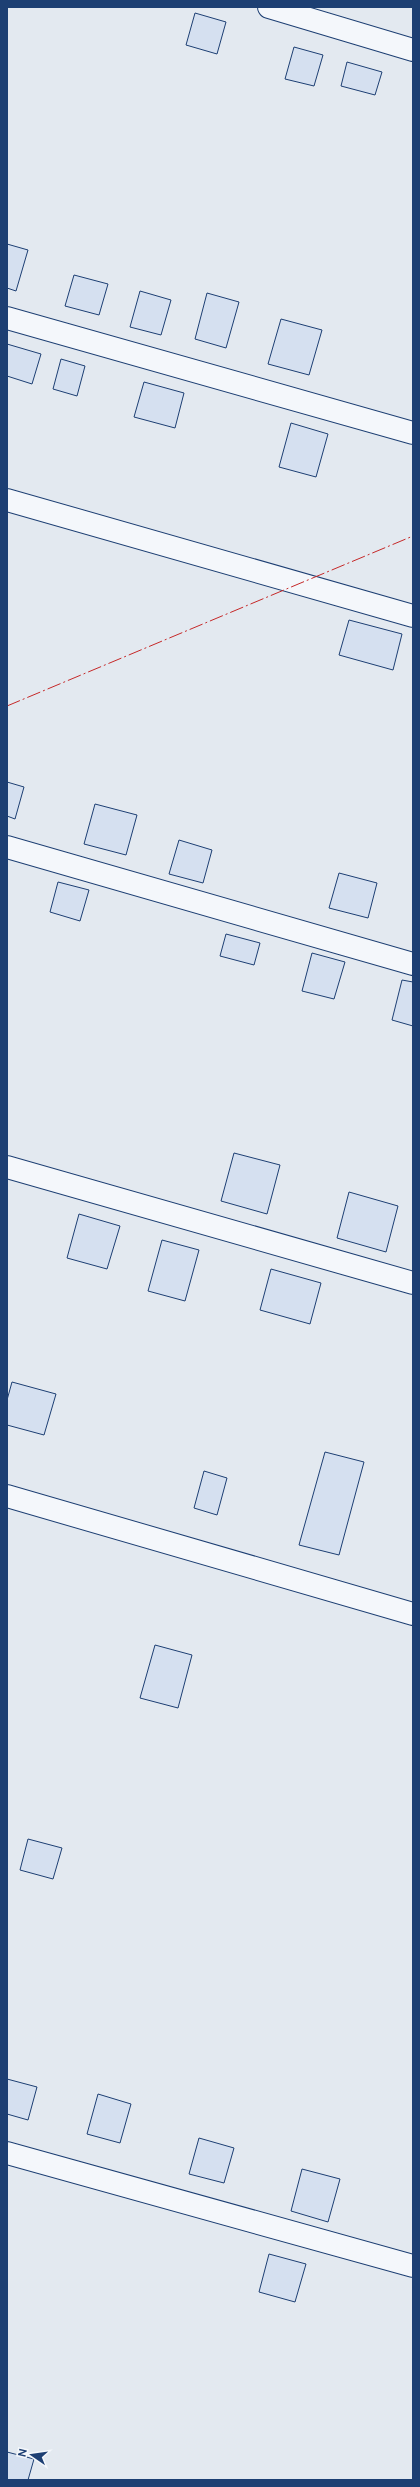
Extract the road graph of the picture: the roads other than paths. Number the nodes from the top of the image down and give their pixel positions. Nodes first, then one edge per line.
1 (269, 7) edge
2 (413, 50) edge
3 (7, 318) edge
4 (413, 433) edge
5 (7, 500) edge
6 (413, 616) edge
7 (7, 847) edge
8 (413, 964) edge
9 (7, 1167) edge
10 (413, 1283) edge
11 (7, 1496) edge
12 (413, 1614) edge
13 (7, 2153) edge
14 (413, 2266) edge

1 - 2 street
3 - 4 street
5 - 6 street
7 - 8 street
9 - 10 street
11 - 12 street
13 - 14 street

